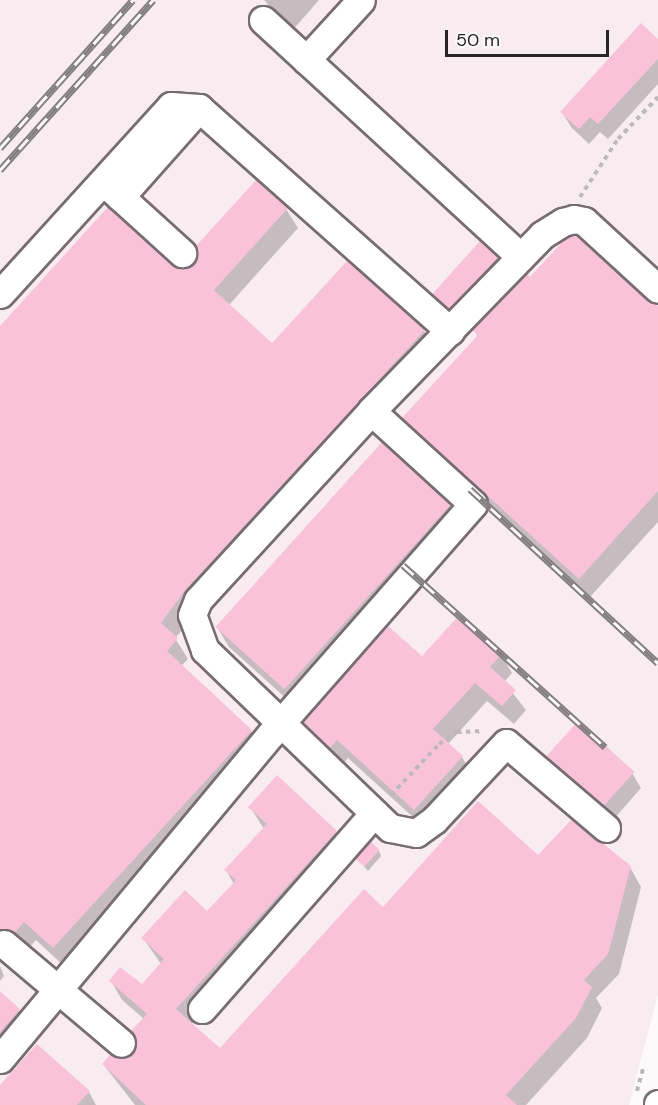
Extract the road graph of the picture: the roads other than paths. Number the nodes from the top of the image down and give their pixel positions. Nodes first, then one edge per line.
1 (361, 0) edge
2 (263, 20) dead end
3 (306, 60) junction
4 (112, 189) junction
5 (182, 253) dead end
6 (521, 257) junction
7 (658, 289) edge
8 (0, 294) edge
9 (450, 331) junction
10 (371, 411) junction
11 (281, 723) junction
12 (374, 813) junction
13 (606, 828) dead end
14 (4, 944) dead end
15 (60, 991) junction
16 (202, 1009) dead end
17 (120, 1043) dead end
18 (0, 1059) edge

1 - 3 lane
2 - 3 lane
3 - 6 lane
4 - 5 lane
4 - 8 lane
4 - 9 lane
6 - 7 lane
6 - 9 lane
9 - 10 lane
10 - 11 lane
10 - 11 lane
11 - 12 lane
11 - 15 lane
12 - 13 lane
12 - 16 lane
14 - 15 lane
15 - 17 lane
15 - 18 lane

